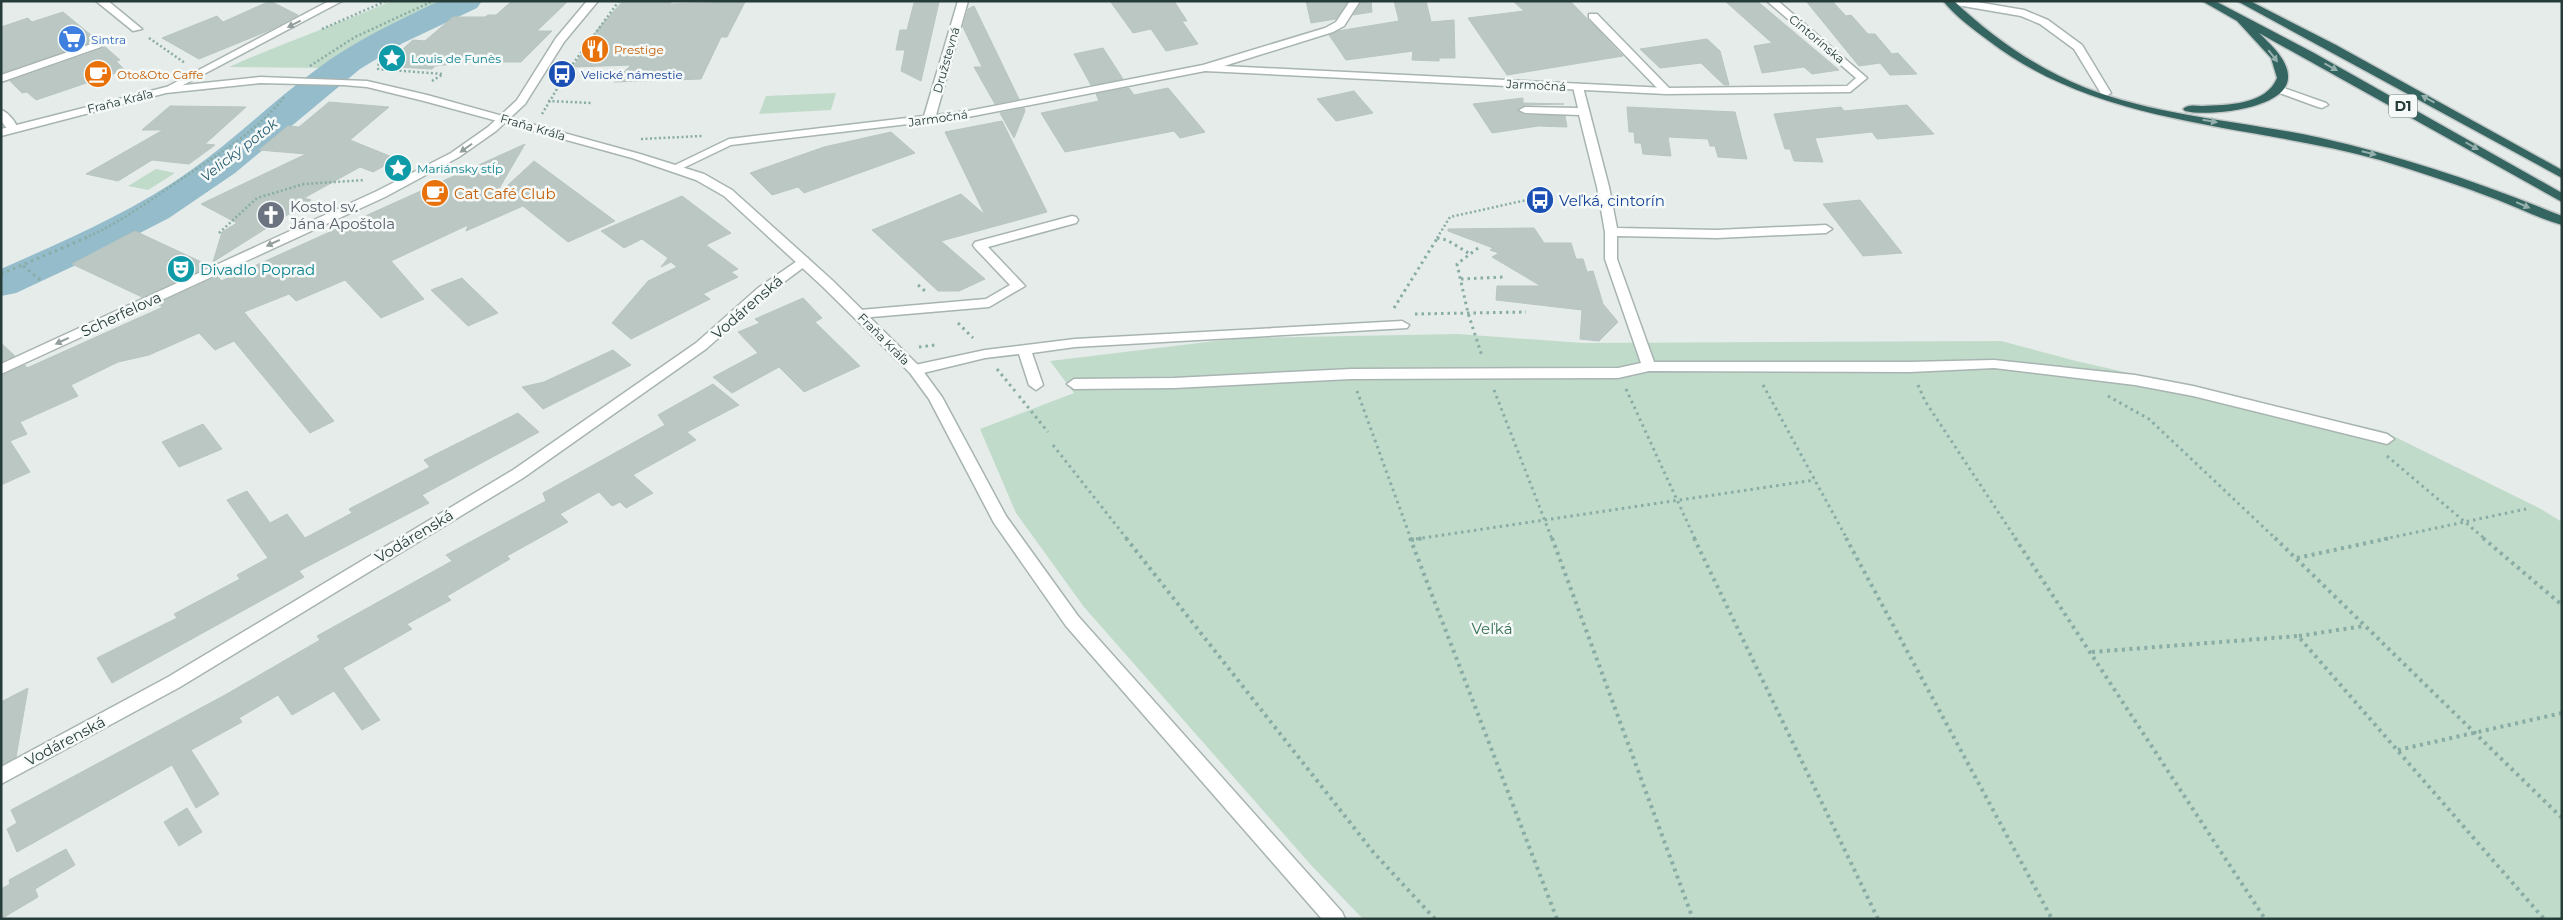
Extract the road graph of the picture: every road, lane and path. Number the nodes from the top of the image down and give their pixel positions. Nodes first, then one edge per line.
1 (101, 1) edge
2 (337, 1) edge
3 (433, 1) edge
4 (593, 1) edge
5 (619, 1) edge
6 (963, 1) edge
7 (1355, 1) edge
8 (1772, 1) edge
9 (1948, 1) edge
10 (1957, 1) edge
11 (2207, 1) edge
12 (2242, 1) edge
13 (2016, 6) edge
14 (1593, 16) dead end
15 (2241, 19) junction
16 (137, 29) dead end
17 (96, 45) dead end
18 (395, 50) dead end
19 (312, 64) dead end
20 (1205, 68) junction
21 (1862, 78) joint
22 (1, 79) edge
23 (433, 81) dead end
24 (1578, 87) junction
25 (2278, 89) junction
26 (166, 90) junction
27 (1666, 92) junction
28 (2106, 93) junction
29 (286, 94) dead end
30 (542, 101) dead end
31 (549, 101) junction
32 (592, 103) dead end
33 (2322, 105) dead end
34 (1525, 110) dead end
35 (1585, 112) junction
36 (1, 113) edge
37 (540, 118) dead end
38 (505, 119) junction
39 (929, 120) junction
40 (13, 129) junction
41 (1, 133) edge
42 (675, 168) junction
43 (2562, 175) edge
44 (373, 180) dead end
45 (1540, 197) dead end
46 (2562, 198) edge
47 (1072, 220) dead end
48 (2562, 222) edge
49 (1826, 229) dead end
50 (1611, 232) junction
51 (219, 233) dead end
52 (1437, 238) junction
53 (1478, 248) dead end
54 (1470, 254) junction
55 (803, 261) junction
56 (23, 266) junction
57 (1, 274) edge
58 (1504, 277) dead end
59 (1461, 279) junction
60 (43, 282) dead end
61 (1526, 312) dead end
62 (1468, 313) junction
63 (860, 314) junction
64 (1390, 315) dead end
65 (1406, 320) joint
66 (1024, 349) junction
67 (1649, 366) junction
68 (1910, 367) junction
69 (1753, 368) junction
70 (1, 370) edge
71 (915, 370) junction
72 (1486, 371) junction
73 (1618, 373) junction
74 (1351, 374) junction
75 (1074, 384) dead end
76 (1036, 385) dead end
77 (2106, 395) dead end
78 (2358, 431) junction
79 (2387, 440) dead end
80 (1054, 445) dead end
81 (1815, 480) junction
82 (1676, 500) junction
83 (2526, 509) dead end
84 (1546, 522) junction
85 (2465, 522) junction
86 (1411, 540) junction
87 (2296, 558) junction
88 (2562, 605) edge
89 (2365, 626) junction
90 (2298, 636) junction
91 (2092, 652) junction
92 (2562, 712) edge
93 (2475, 734) junction
94 (2398, 750) junction
95 (1, 776) edge
96 (2562, 818) edge
97 (1335, 919) edge
98 (1435, 919) edge
99 (1557, 919) edge
100 (1693, 919) edge
101 (1878, 919) edge
102 (2052, 919) edge
103 (2265, 919) edge
104 (2544, 919) edge

1 - 16 street
2 -> 26 street
3 - 19 path
4 - 38 street
5 - 31 path
6 - 39 street, Družstevná
7 - 20 street, Jarmočná
8 - 21 street, Cintorínska
9 -> 48 highway
10 - 13 street
10 - 28 highway
11 - 15 highway, D1
43 -> 12 highway, D1
13 - 28 street
14 - 27 street
15 -> 25 highway
15 -> 46 highway, D1
17 - 22 street
18 - 23 path
20 - 24 street, Jarmočná
20 - 39 street, Jarmočná
21 - 27 street, Jarmočná
24 - 27 street, Jarmočná
24 - 35 street
25 - 28 highway
25 - 33 street
26 - 38 street, Fraňa Kráľa
26 - 40 street, Fraňa Kráľa
29 - 56 path
30 - 31 path
31 - 32 path
31 - 37 path
34 - 35 street
35 - 50 street
36 - 40 street
38 - 42 street, Fraňa Kráľa
38 -> 70 street, Scherfelova
39 - 42 street, Jarmočná
40 - 41 street, Fraňa Kráľa
42 - 55 street, Fraňa Kráľa
44 - 51 path
45 - 52 path
47 - 63 street
49 - 50 street
50 - 67 street
52 - 54 path
52 - 64 path
53 - 54 path
54 - 59 path
55 - 63 street, Fraňa Kráľa
55 - 95 street, Vodárenská
56 - 57 path
56 - 60 path
58 - 59 path
59 - 62 path
61 - 62 path
62 - 65 path
62 - 72 path
63 - 71 street, Fraňa Kráľa
65 - 66 street
66 - 71 street
66 - 76 street
67 - 69 street
67 - 73 street
68 - 69 street
68 - 78 street
68 - 91 path
69 - 81 path
71 - 97 street, Fraňa Kráľa
72 - 73 street
72 - 74 street
72 - 84 path
73 - 82 path
74 - 75 street
74 - 86 path
77 - 87 path
78 - 79 street
78 - 85 path
80 - 98 path
81 - 82 path
81 - 102 path
82 - 84 path
82 - 101 path
83 - 85 path
84 - 86 path
84 - 100 path
85 - 87 path
85 - 88 path
86 - 99 path
87 - 89 path
89 - 90 path
89 - 93 path
90 - 91 path
90 - 94 path
91 - 103 path
92 - 93 path
93 - 94 path
93 - 96 path
94 - 104 path

